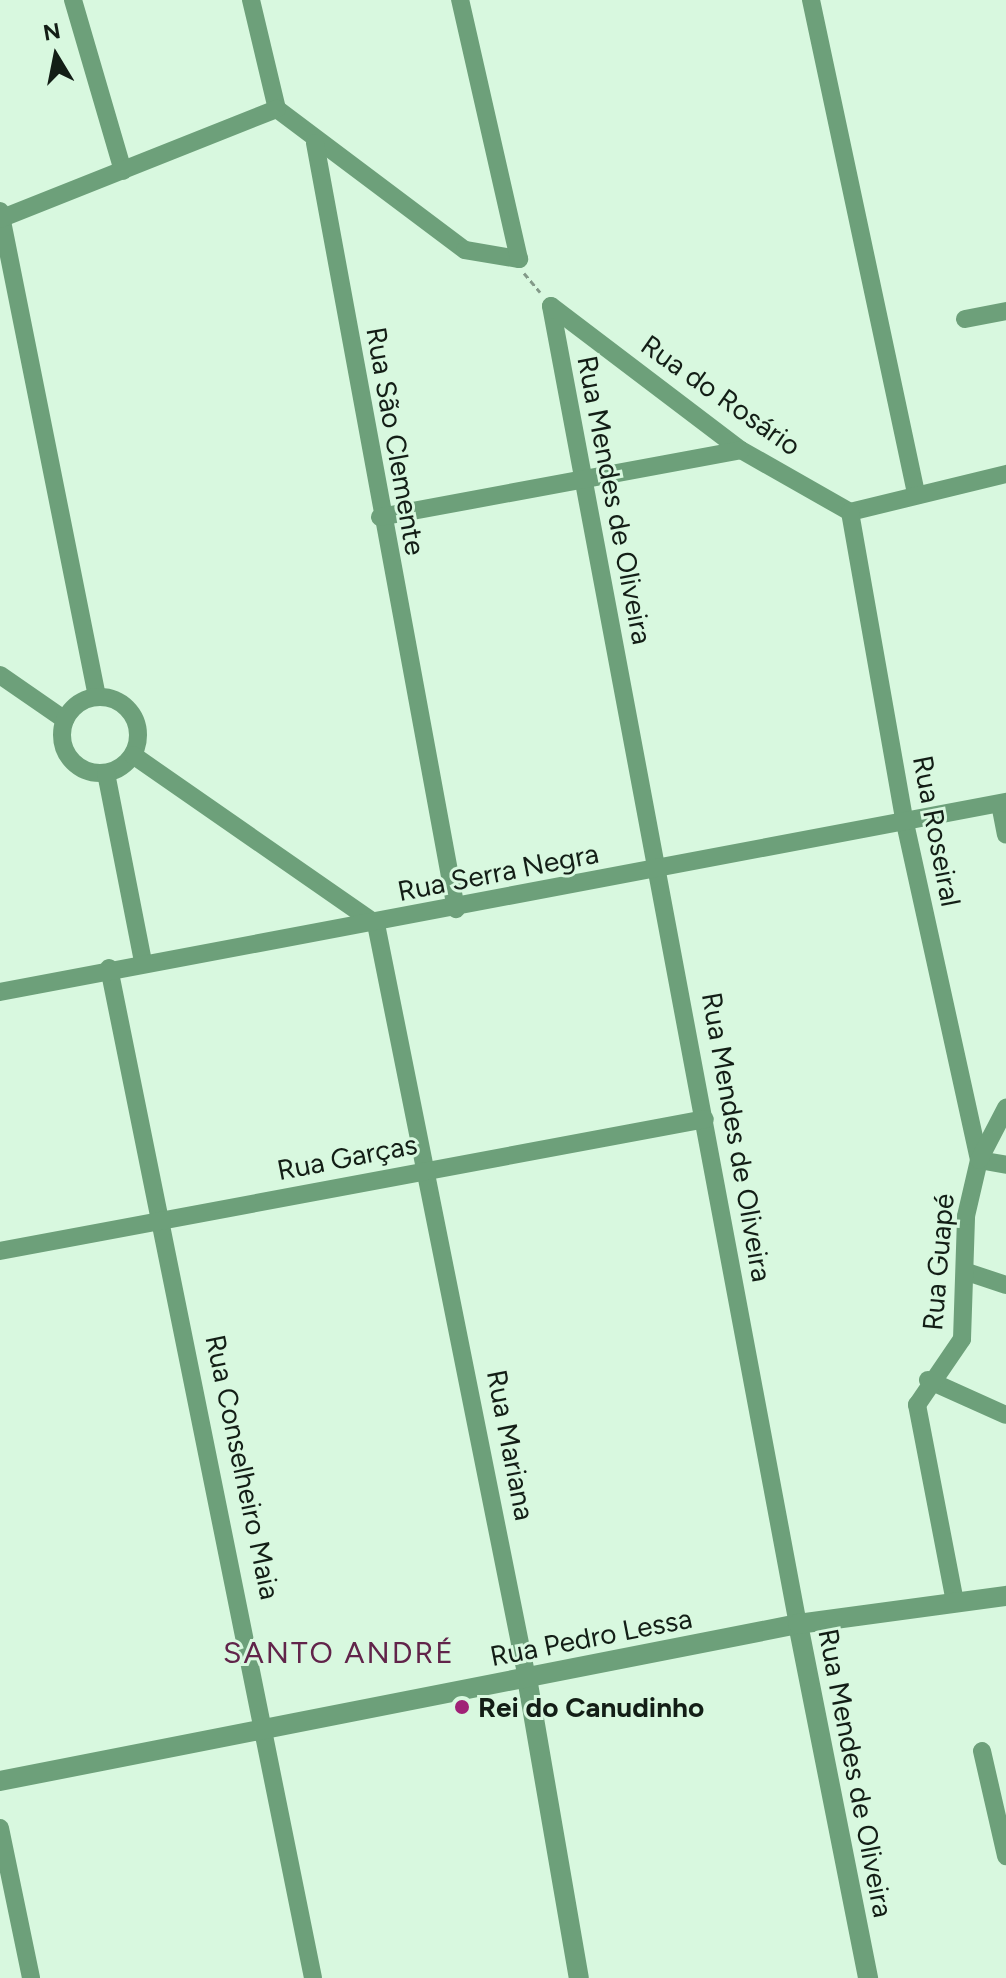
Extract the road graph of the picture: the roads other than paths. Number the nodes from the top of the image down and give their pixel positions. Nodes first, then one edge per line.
1 (73, 0) edge
2 (251, 0) edge
3 (460, 0) edge
4 (813, 4) edge
5 (277, 109) junction
6 (315, 143) junction
7 (123, 171) junction
8 (1, 226) edge
9 (551, 306) joint
10 (1006, 311) edge
11 (965, 319) dead end
12 (741, 450) junction
13 (1006, 474) edge
14 (581, 481) junction
15 (916, 493) junction
16 (850, 512) junction
17 (380, 517) junction
18 (0, 675) edge
19 (97, 696) junction
20 (65, 720) junction
21 (133, 755) junction
22 (106, 773) junction
23 (1003, 803) edge
24 (905, 823) junction
25 (1006, 834) edge
26 (658, 868) junction
27 (456, 909) junction
28 (376, 924) junction
29 (143, 962) junction
30 (109, 968) junction
31 (0, 992) edge
32 (1006, 1108) edge
33 (705, 1119) junction
34 (979, 1160) junction
35 (1006, 1165) edge
36 (431, 1170) junction
37 (164, 1222) junction
38 (0, 1251) edge
39 (967, 1272) junction
40 (1006, 1285) edge
41 (928, 1380) junction
42 (1006, 1415) edge
43 (1006, 1596) edge
44 (955, 1602) junction
45 (798, 1624) junction
46 (527, 1678) junction
47 (268, 1729) junction
48 (982, 1751) dead end
49 (0, 1781) edge
50 (0, 1828) edge
51 (1006, 1856) edge
52 (31, 1978) edge
53 (313, 1978) edge
54 (579, 1978) edge
55 (868, 1978) edge

1 - 7 street
2 - 5 street
3 - 6 street
4 - 15 street
5 - 6 street
5 - 7 street
6 - 17 street, Rua São Clemente
7 - 8 street
8 - 19 street
9 - 12 street, Rua do Rosário
9 - 14 street, Rua Mendes de Oliveira
10 - 11 street
12 - 14 street
12 - 16 street, Rua do Rosário
13 - 15 street
14 - 17 street
14 - 26 street, Rua Mendes de Oliveira
15 - 16 street
16 - 24 street, Rua Roseiral
17 - 27 street, Rua São Clemente
18 - 20 street
19 - 20 street
19 - 21 street
20 - 22 street
21 - 22 street
21 - 28 street
22 - 29 street
23 - 24 street, Rua Serra Negra
23 - 25 street
24 - 26 street, Rua Serra Negra
24 - 34 street, Rua Roseiral
26 - 27 street, Rua Serra Negra
26 - 33 street, Rua Mendes de Oliveira
27 - 28 street, Rua Serra Negra
28 - 29 street, Rua Serra Negra
28 - 36 street, Rua Mariana
29 - 30 street, Rua Serra Negra
30 - 31 street, Rua Serra Negra
30 - 37 street, Rua Conselheiro Maia
32 - 34 street, Rua Guapé
33 - 36 street, Rua Garças
33 - 45 street, Rua Mendes de Oliveira
34 - 35 street
34 - 39 street, Rua Guapé
36 - 37 street, Rua Garças
36 - 46 street, Rua Mariana
37 - 38 street, Rua Garças
37 - 47 street, Rua Conselheiro Maia
39 - 40 street
39 - 41 street, Rua Guapé
41 - 42 street
41 - 44 street, Rua Guapé
43 - 44 street, Rua Pedro Lessa
44 - 45 street, Rua Pedro Lessa
45 - 46 street, Rua Pedro Lessa
45 - 55 street, Rua Mendes de Oliveira
46 - 47 street, Rua Pedro Lessa
46 - 54 street, Rua Mariana
47 - 49 street, Rua Pedro Lessa
47 - 53 street, Rua Conselheiro Maia
48 - 51 street
50 - 52 street

